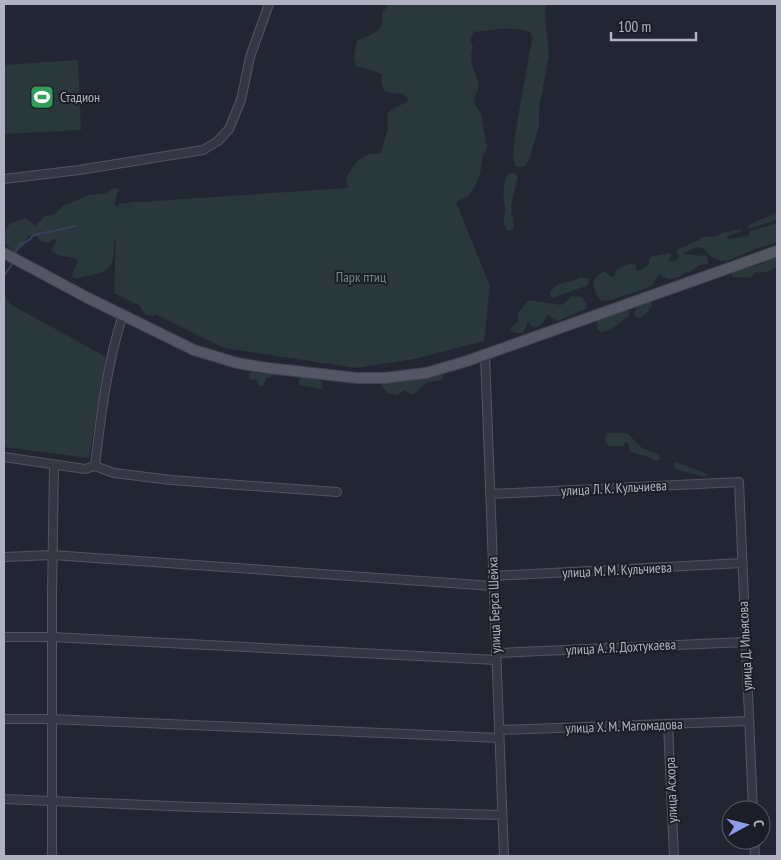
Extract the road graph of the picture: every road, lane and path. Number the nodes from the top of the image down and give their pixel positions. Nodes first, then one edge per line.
1 (269, 4) edge
2 (4, 179) edge
3 (777, 251) edge
4 (4, 253) edge
5 (123, 314) junction
6 (485, 355) junction
7 (4, 457) edge
8 (54, 466) junction
9 (95, 466) junction
10 (739, 482) joint
11 (338, 492) dead end
12 (490, 494) junction
13 (52, 555) junction
14 (4, 557) edge
15 (742, 563) junction
16 (493, 576) junction
17 (493, 586) junction
18 (4, 637) edge
19 (52, 637) junction
20 (745, 642) junction
21 (496, 656) junction
22 (4, 719) edge
23 (51, 719) junction
24 (749, 721) junction
25 (668, 724) junction
26 (499, 734) junction
27 (4, 799) edge
28 (51, 800) junction
29 (753, 800) edge
30 (502, 814) junction
31 (52, 856) edge
32 (504, 856) edge
33 (674, 856) edge

1 - 2 street
3 - 6 main road
4 - 5 main road
5 - 6 main road
5 - 9 street
6 - 12 street, улица Берса Шейха
7 - 8 street
8 - 9 street
8 - 13 street
9 - 11 street
10 - 12 street, улица Л. К. Кульчиева
10 - 15 street, улица Д. Ильясова
12 - 16 street, улица Берса Шейха
13 - 14 street
13 - 17 street
13 - 19 street
15 - 16 street, улица М. М. Кульчиева
15 - 20 street, улица Д. Ильясова
16 - 17 street, улица Берса Шейха
17 - 21 street, улица Берса Шейха
18 - 19 street, улица А. Я. Дохтукаева
19 - 21 street, улица А. Я. Дохтукаева
19 - 23 street
20 - 21 street, улица А. Я. Дохтукаева
20 - 24 street, улица Д. Ильясова
21 - 26 street, улица Берса Шейха
22 - 23 street, улица Х. М. Магомадова
23 - 26 street, улица Х. М. Магомадова
23 - 28 street
24 - 25 street, улица Х. М. Магомадова
24 - 29 street, улица Д. Ильясова
25 - 26 street, улица Х. М. Магомадова
25 - 33 street, улица Асхора
26 - 30 street, улица Берса Шейха
27 - 28 street
28 - 30 street
28 - 31 street
30 - 32 street, улица Берса Шейха

